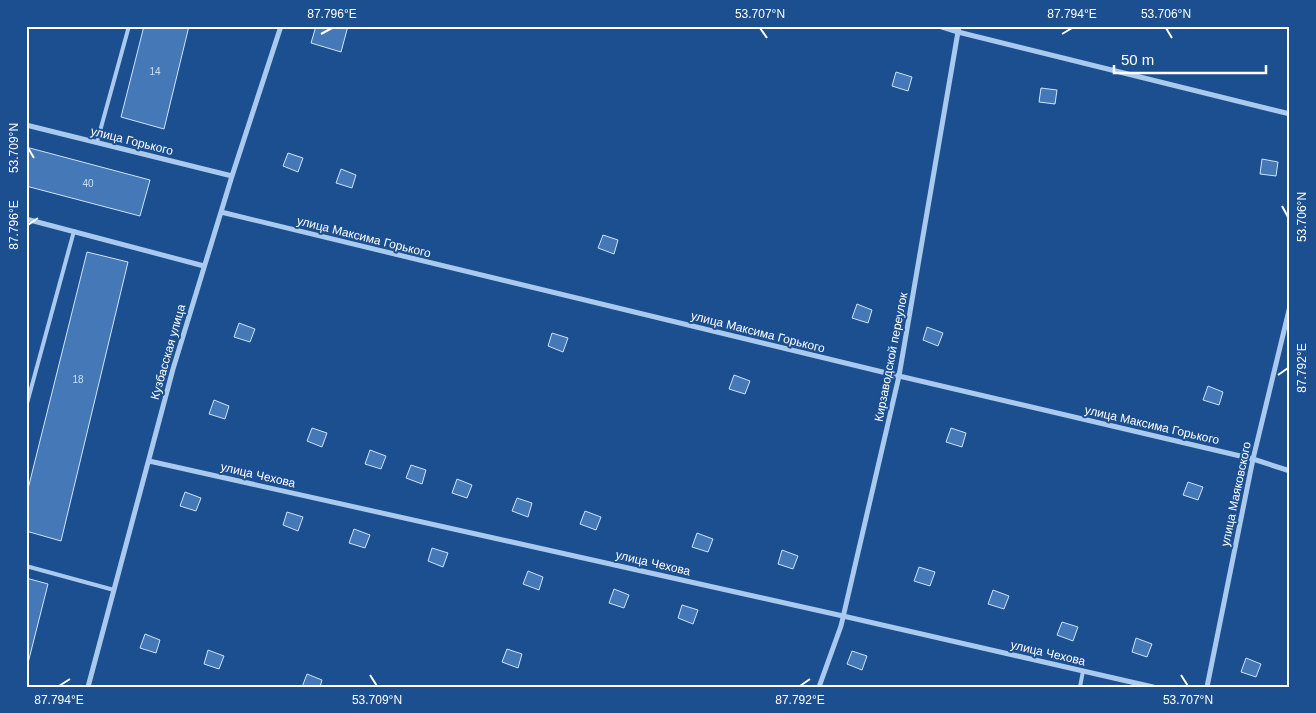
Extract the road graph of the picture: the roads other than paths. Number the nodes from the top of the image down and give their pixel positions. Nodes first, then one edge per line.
1 (129, 26) edge
2 (281, 26) edge
3 (939, 26) edge
4 (958, 29) edge
5 (1290, 114) edge
6 (26, 125) edge
7 (96, 142) junction
8 (232, 176) junction
9 (221, 212) junction
10 (26, 218) edge
11 (74, 231) junction
12 (204, 266) junction
13 (1290, 306) edge
14 (899, 376) junction
15 (26, 407) edge
16 (1253, 458) junction
17 (148, 461) junction
18 (1290, 471) edge
19 (26, 566) edge
20 (114, 590) junction
21 (843, 616) junction
22 (1083, 671) junction
23 (89, 686) edge
24 (820, 687) edge
25 (1080, 687) edge
26 (1153, 687) edge
27 (1207, 687) edge

1 - 7 lane
2 - 8 street, Кузбасская улица
3 - 4 street
4 - 5 street
4 - 14 street, Кирзаводской переулок
6 - 7 street, улица Горького
7 - 8 street, улица Горького
8 - 9 street, Кузбасская улица
9 - 12 street, Кузбасская улица
9 - 14 street, улица Максима Горького
10 - 11 street
11 - 12 street
11 - 15 lane
12 - 17 street, Кузбасская улица
13 - 16 street, улица Маяковского
14 - 16 street, улица Максима Горького
14 - 21 street, Кирзаводской переулок
16 - 18 street, улица Максима Горького
16 - 27 street, улица Маяковского
17 - 20 street, Кузбасская улица
17 - 21 street, улица Чехова
19 - 20 lane
20 - 23 street, Кузбасская улица
21 - 22 street, улица Чехова
21 - 24 street, Кирзаводской переулок
22 - 25 lane
22 - 26 street, улица Чехова

